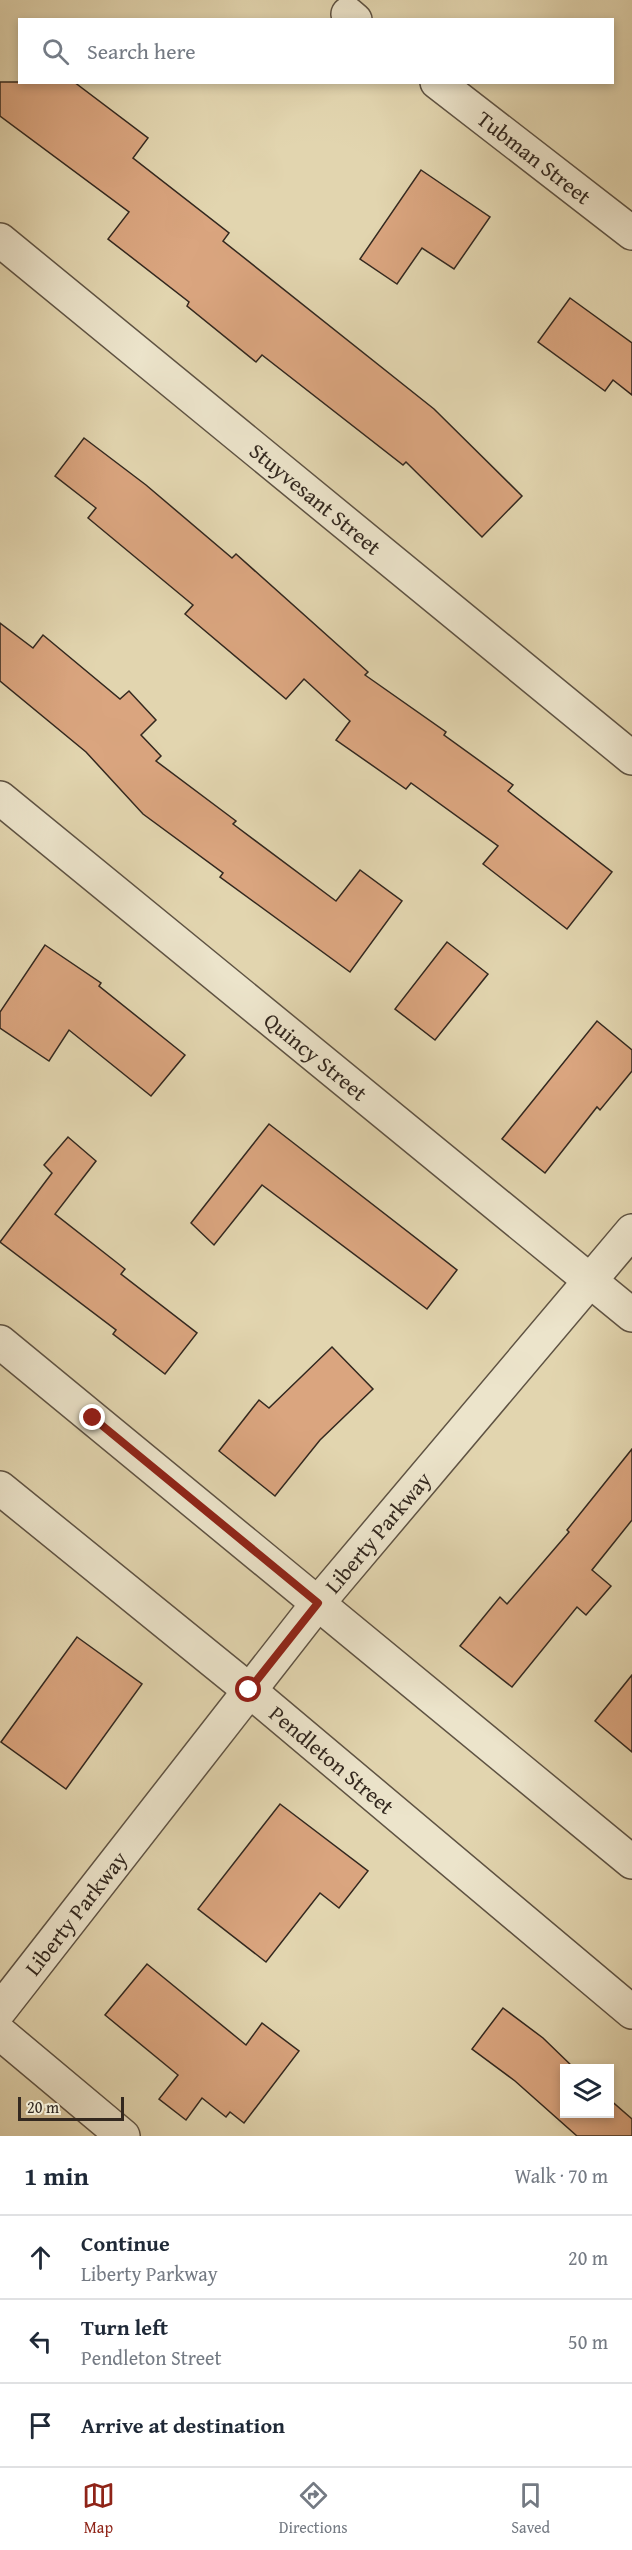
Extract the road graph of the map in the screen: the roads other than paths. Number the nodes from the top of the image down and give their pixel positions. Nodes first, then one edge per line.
1 (440, 84) edge
2 (632, 233) edge
3 (0, 240) edge
4 (632, 758) edge
5 (0, 798) edge
6 (632, 1231) edge
7 (591, 1281) junction
8 (632, 1315) edge
9 (0, 1342) edge
10 (0, 1488) edge
11 (318, 1603) junction
12 (249, 1690) junction
13 (632, 1862) edge
14 (0, 2010) edge
15 (632, 2012) edge
16 (0, 2033) edge
17 (123, 2136) edge

1 - 2 street, Tubman Street
3 - 4 street, Stuyvesant Street
5 - 7 street, Quincy Street
6 - 7 street, Liberty Parkway
7 - 8 street, Quincy Street
7 - 11 street, Liberty Parkway
9 - 11 street
10 - 12 street, Pendleton Street
11 - 12 street, Liberty Parkway
11 - 13 street
12 - 14 street, Liberty Parkway
12 - 15 street, Pendleton Street
16 - 17 street

